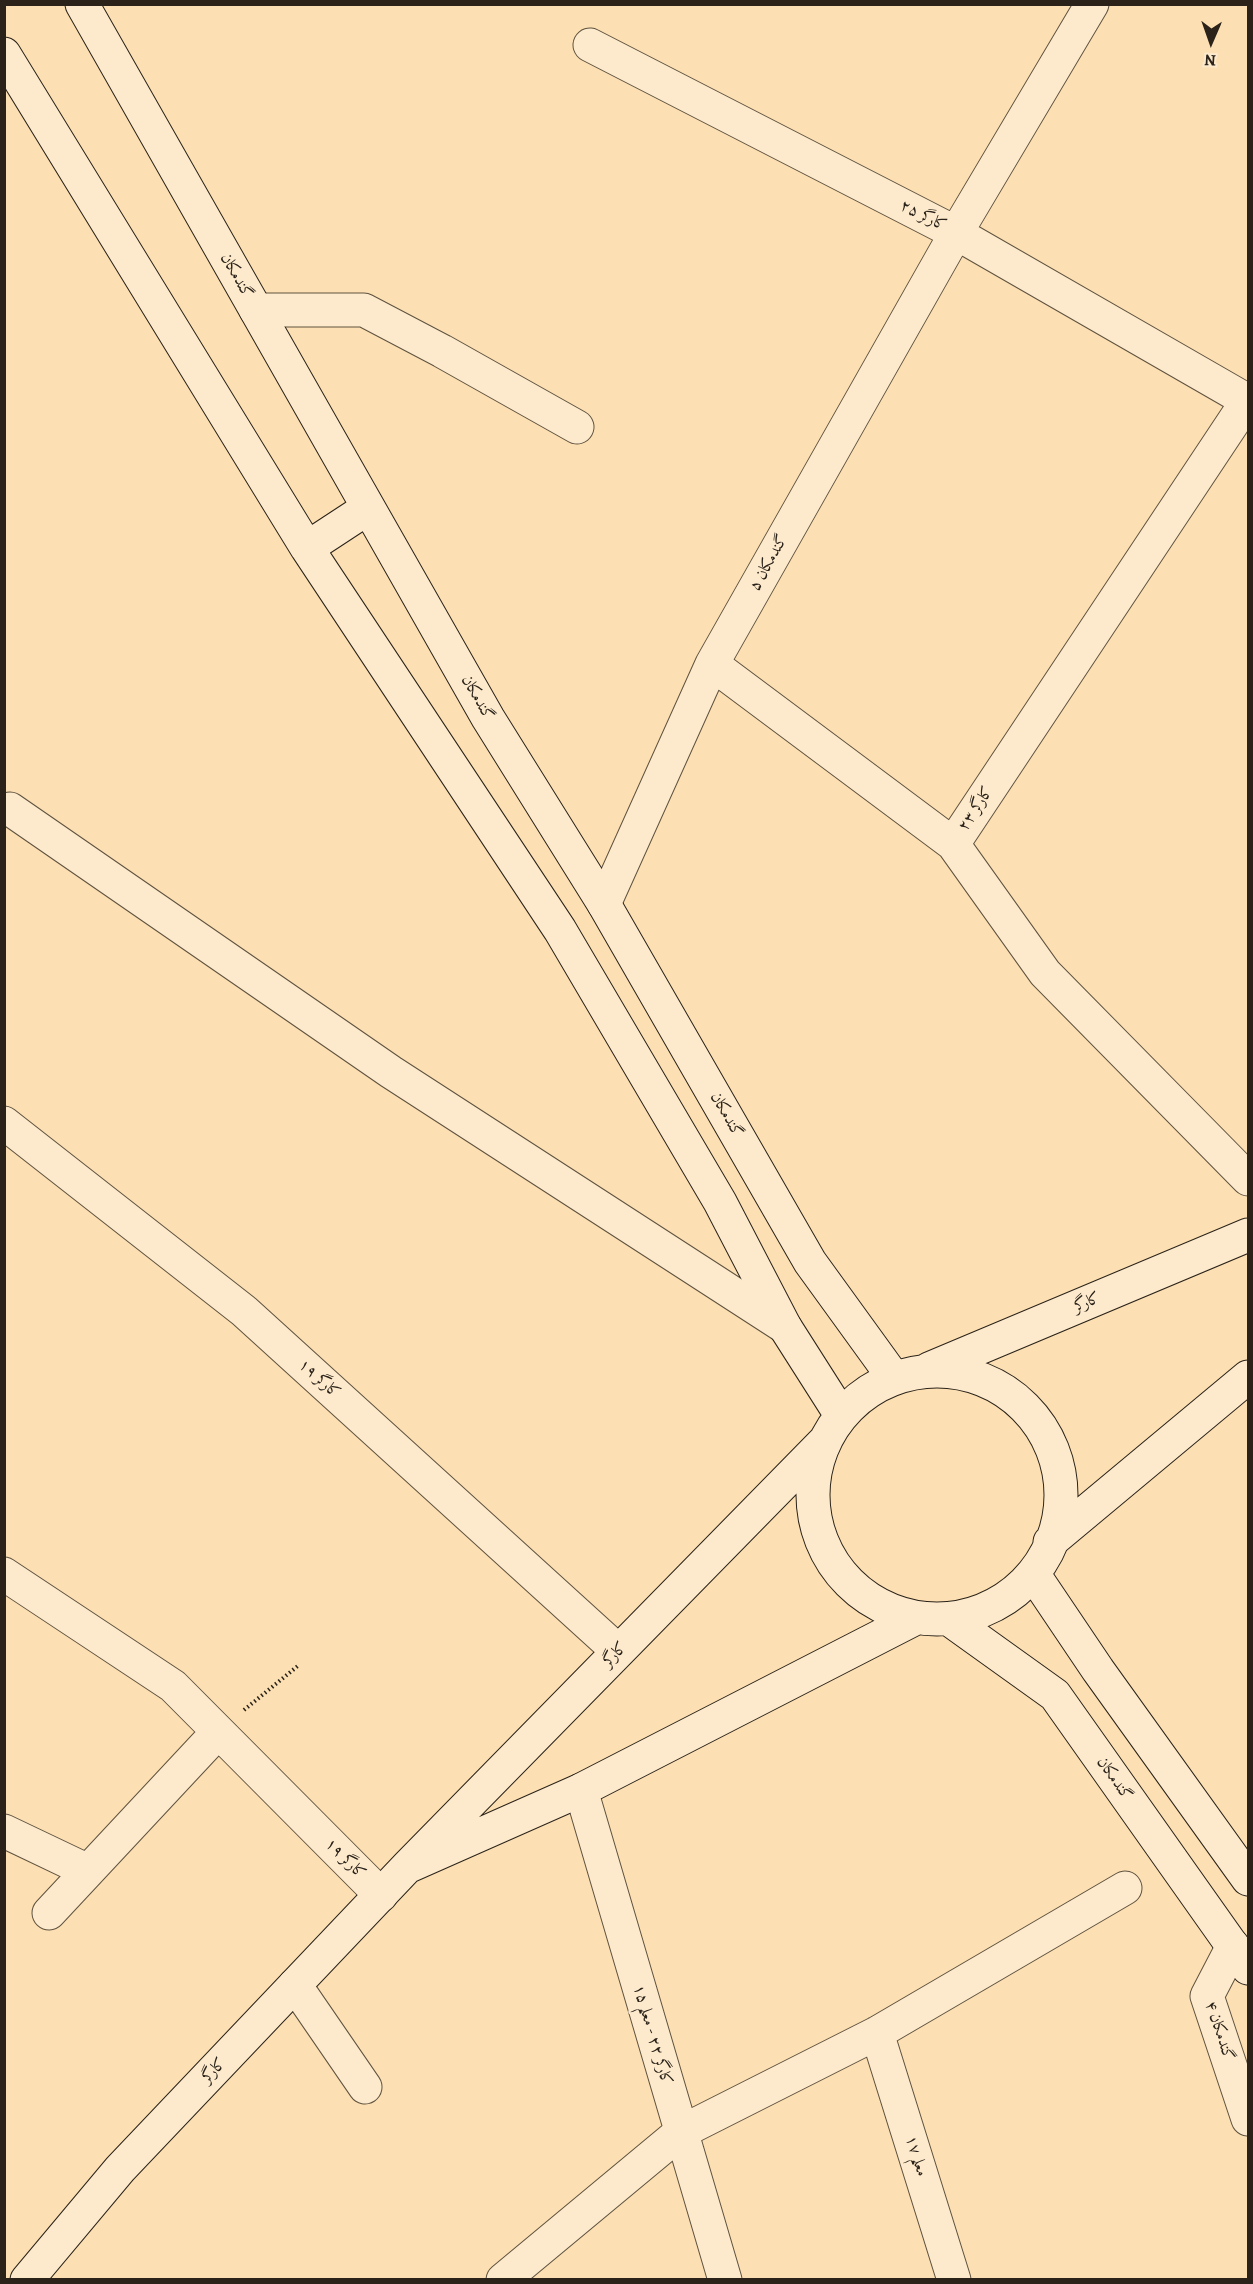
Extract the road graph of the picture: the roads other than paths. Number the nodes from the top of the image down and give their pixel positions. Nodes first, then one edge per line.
1 (82, 4) edge
2 (1092, 4) edge
3 (590, 45) dead end
4 (4, 54) edge
5 (956, 232) junction
6 (256, 310) junction
7 (1248, 400) edge
8 (577, 427) dead end
9 (368, 508) junction
10 (308, 548) junction
11 (712, 664) junction
12 (10, 809) dead end
13 (953, 844) junction
14 (604, 904) junction
15 (560, 930) junction
16 (4, 1123) edge
17 (1248, 1179) edge
18 (1248, 1235) edge
19 (785, 1327) junction
20 (926, 1370) junction
21 (1248, 1377) edge
22 (894, 1378) junction
23 (841, 1415) junction
24 (823, 1443) junction
25 (1049, 1544) junction
26 (4, 1574) edge
27 (1034, 1575) junction
28 (916, 1618) junction
29 (949, 1619) junction
30 (618, 1651) junction
31 (218, 1732) junction
32 (581, 1790) junction
33 (4, 1831) edge
34 (407, 1867) junction
35 (88, 1871) junction
36 (1248, 1879) edge
37 (1125, 1888) dead end
38 (381, 1895) junction
39 (49, 1912) dead end
40 (1240, 1957) edge
41 (295, 1986) junction
42 (878, 2033) junction
43 (365, 2087) dead end
44 (1248, 2119) edge
45 (681, 2132) junction
46 (27, 2280) edge
47 (503, 2280) edge
48 (725, 2280) edge
49 (954, 2280) edge

1 - 6 street, گندمکان
2 - 5 street, گندمکان ۵
3 - 5 street, کارگر ۲۵
4 - 10 street
5 - 7 street, کارگر ۲۵
5 - 11 street, گندمکان ۵
6 - 8 street
6 - 9 street, گندمکان
7 - 13 street, کارگر ۲۳
9 - 10 street
9 - 14 street, گندمکان
10 - 15 street
11 - 13 street
11 - 14 street, گندمکان ۵
12 - 19 street
13 - 17 street, کارگر ۲۳
14 - 15 street
14 - 22 street, گندمکان
15 - 19 street
16 - 30 street, کارگر ۱۹
18 - 20 street, کارگر
19 - 23 street
20 - 22 street
20 - 25 street
21 - 25 street
22 - 23 street
23 - 24 street
24 - 28 street
24 - 30 street, کارگر
25 - 27 street
26 - 31 street, کارگر ۱۹
27 - 29 street
27 - 36 street
28 - 29 street
28 - 32 street, کارگر
29 - 40 street, گندمکان
30 - 34 street, کارگر
31 - 35 street
31 - 38 street, کارگر ۱۹
32 - 34 street, کارگر
32 - 45 street, کارگر ۲۲ - معلم ۱۵
33 - 35 street
34 - 38 street, کارگر
35 - 39 street
37 - 42 street
38 - 41 street, کارگر
40 - 44 street, گندمکان ۴
41 - 43 street
41 - 46 street, کارگر
42 - 45 street
42 - 49 street, معلم ۱۷
45 - 47 street
45 - 48 street, کارگر ۲۲ - معلم ۱۵

